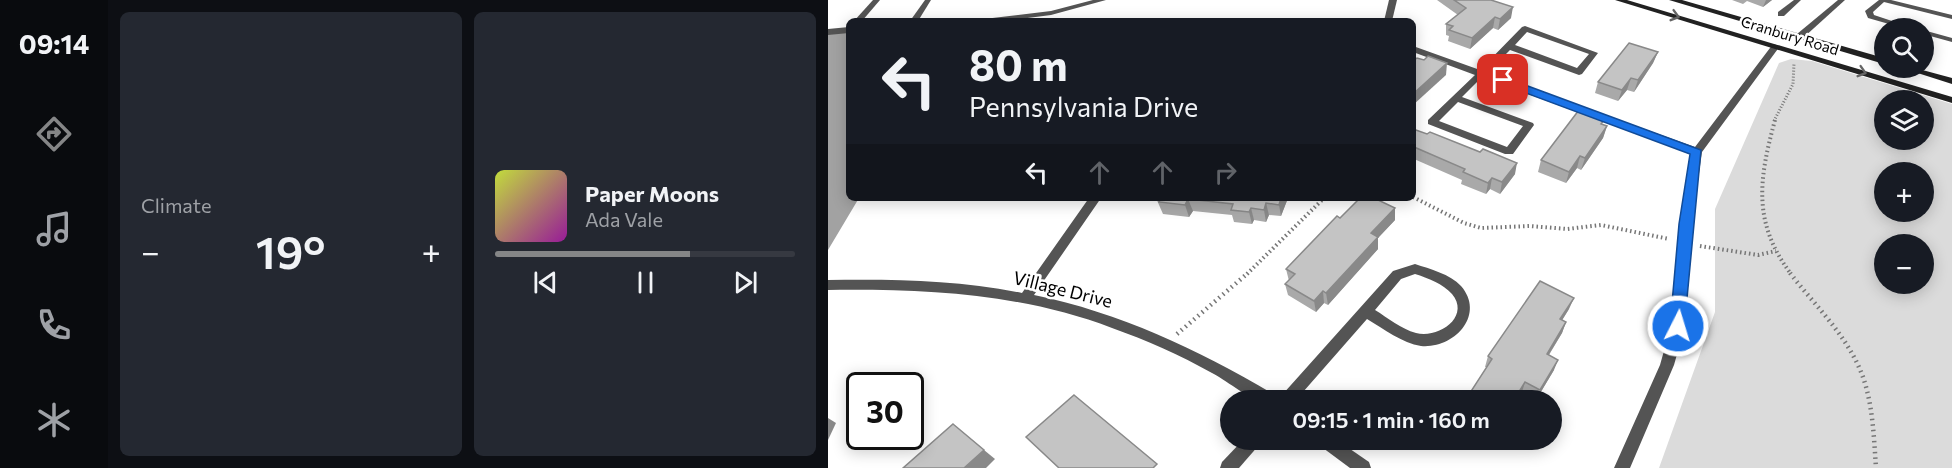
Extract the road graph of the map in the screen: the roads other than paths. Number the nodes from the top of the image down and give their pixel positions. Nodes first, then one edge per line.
1 (877, 0) edge
2 (928, 0) edge
3 (1102, 0) edge
4 (1393, 0) edge
5 (1619, 0) edge
6 (1673, 0) edge
7 (1798, 0) edge
8 (1830, 0) edge
9 (1883, 0) edge
10 (1840, 1) edge
11 (1781, 14) dead end
12 (1952, 17) edge
13 (861, 18) edge
14 (916, 18) edge
15 (1009, 18) edge
16 (1389, 18) edge
17 (1877, 18) edge
18 (846, 30) edge
19 (828, 32) edge
20 (1934, 35) edge
21 (1800, 36) junction
22 (1952, 40) edge
23 (1509, 46) junction
24 (1774, 48) junction
25 (1416, 50) edge
26 (1874, 58) edge
27 (1481, 72) junction
28 (1934, 76) edge
29 (1952, 81) edge
30 (1455, 98) junction
31 (1952, 100) edge
32 (1697, 152) junction
33 (1093, 201) edge
34 (828, 285) edge
35 (1026, 297) junction
36 (1366, 311) junction
37 (1255, 390) edge
38 (1296, 390) edge
39 (1244, 450) edge
40 (1339, 450) edge
41 (1228, 468) edge
42 (1363, 468) edge
43 (1622, 468) edge

1 - 13 lane
2 - 14 lane
3 - 15 street
4 - 16 street
5 -> 24 main road, Cranbury Road
6 - 21 main road, Cranbury Road
7 - 11 lane
8 - 10 lane
9 - 12 lane
9 - 17 lane
10 - 21 lane
18 - 19 street
20 - 22 lane
21 - 26 main road, Cranbury Road
23 - 23 street
23 - 27 street
24 -> 31 main road, Cranbury Road
24 - 32 street
25 - 27 street
27 - 30 street
27 - 32 street
28 - 29 main road
30 - 30 street
32 - 43 street
33 - 35 street
34 - 35 street, Village Drive
35 - 37 street, Village Drive
36 - 36 street
36 - 38 street
39 - 41 street
40 - 42 street

